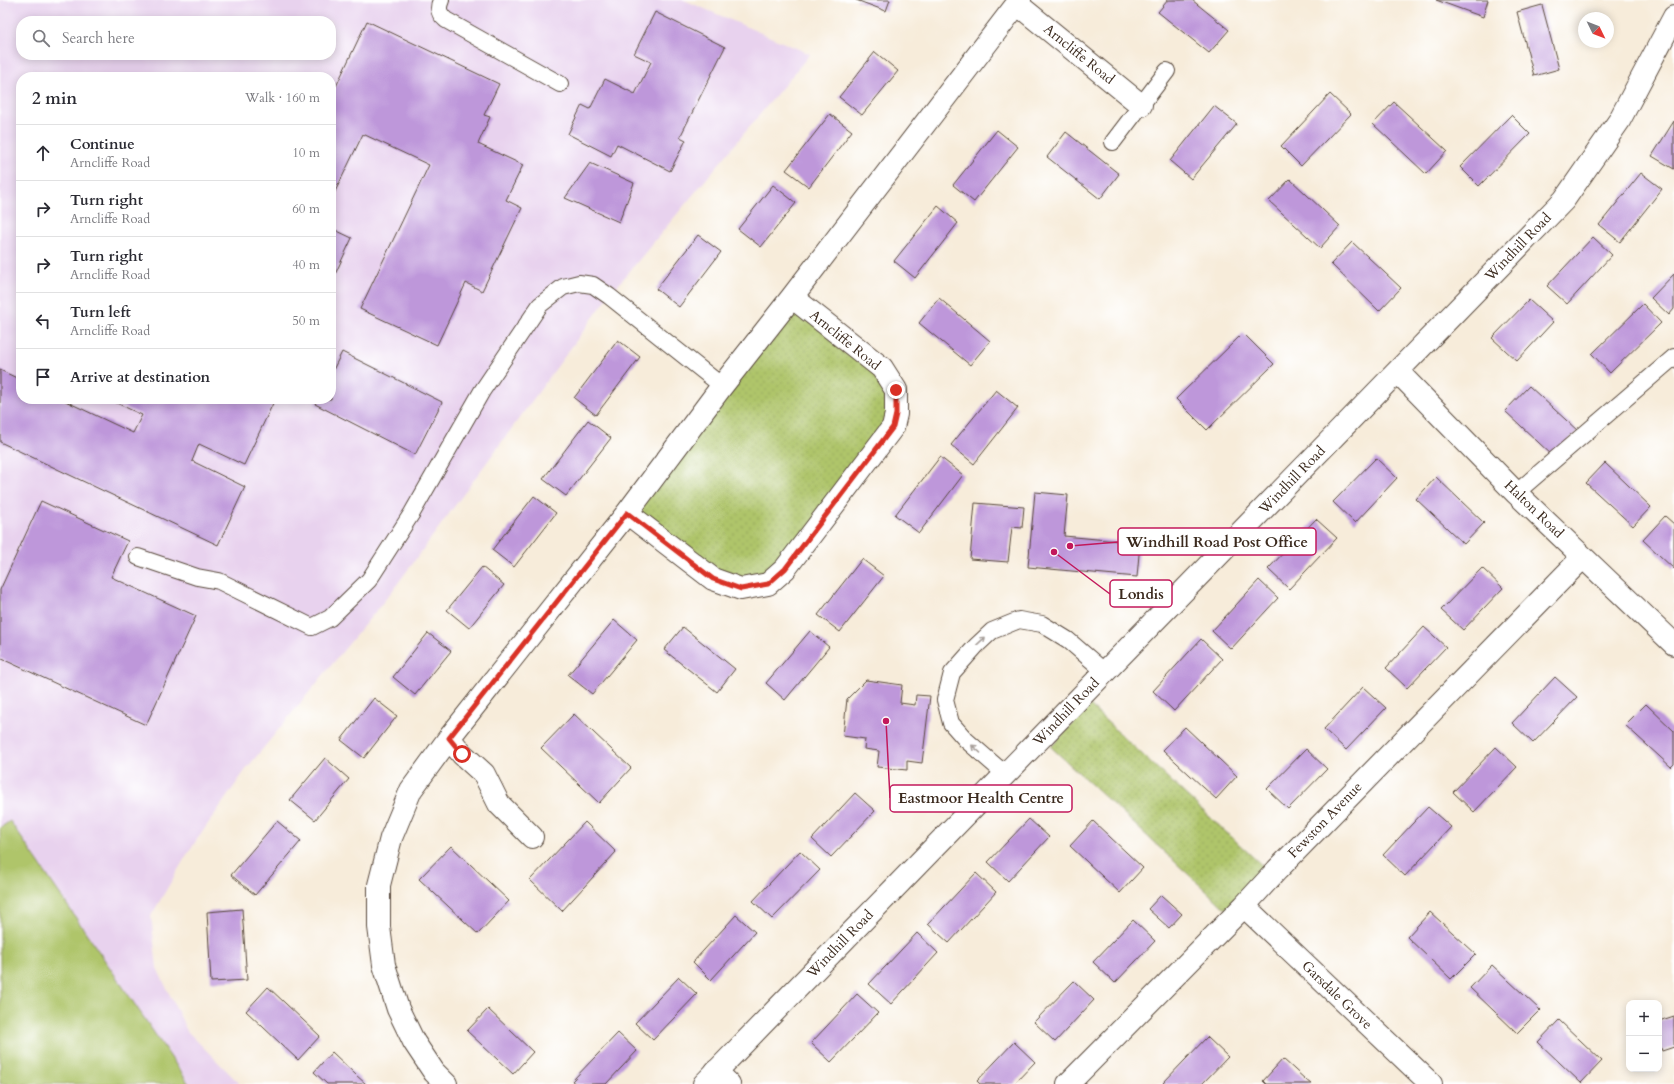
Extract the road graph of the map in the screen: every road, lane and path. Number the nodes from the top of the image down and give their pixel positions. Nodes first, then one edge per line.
1 (441, 0) edge
2 (1018, 2) edge
3 (1674, 18) edge
4 (1167, 71) dead end
5 (560, 84) dead end
6 (1141, 105) junction
7 (1114, 142) dead end
8 (792, 298) junction
9 (1674, 357) edge
10 (1398, 372) junction
11 (722, 386) junction
12 (1516, 493) junction
13 (627, 513) junction
14 (138, 557) dead end
15 (1583, 557) junction
16 (1674, 644) edge
17 (1105, 672) junction
18 (449, 738) junction
19 (1005, 774) junction
20 (532, 837) dead end
21 (1244, 906) junction
22 (716, 1080) edge
23 (446, 1084) edge
24 (1068, 1084) edge
25 (1431, 1084) edge

1 - 5 lane
2 - 6 street, Arncliffe Road
2 - 8 street, Arncliffe Road
3 - 10 street, Windhill Road
4 - 6 lane
6 - 7 lane
8 - 11 street, Arncliffe Road
8 - 13 street, Arncliffe Road
9 - 12 lane
10 - 12 street, Halton Road
10 - 17 street, Windhill Road
11 - 13 street, Arncliffe Road
11 - 14 lane
12 - 15 street, Halton Road
13 - 18 street, Arncliffe Road
15 - 16 street, Halton Road
15 - 21 street, Fewston Avenue
17 - 19 street, Windhill Road
19 -> 17 lane
18 - 20 street
18 - 23 street, Arncliffe Road
19 - 22 street, Windhill Road
21 - 24 street, Fewston Avenue
21 - 25 street, Garsdale Grove

